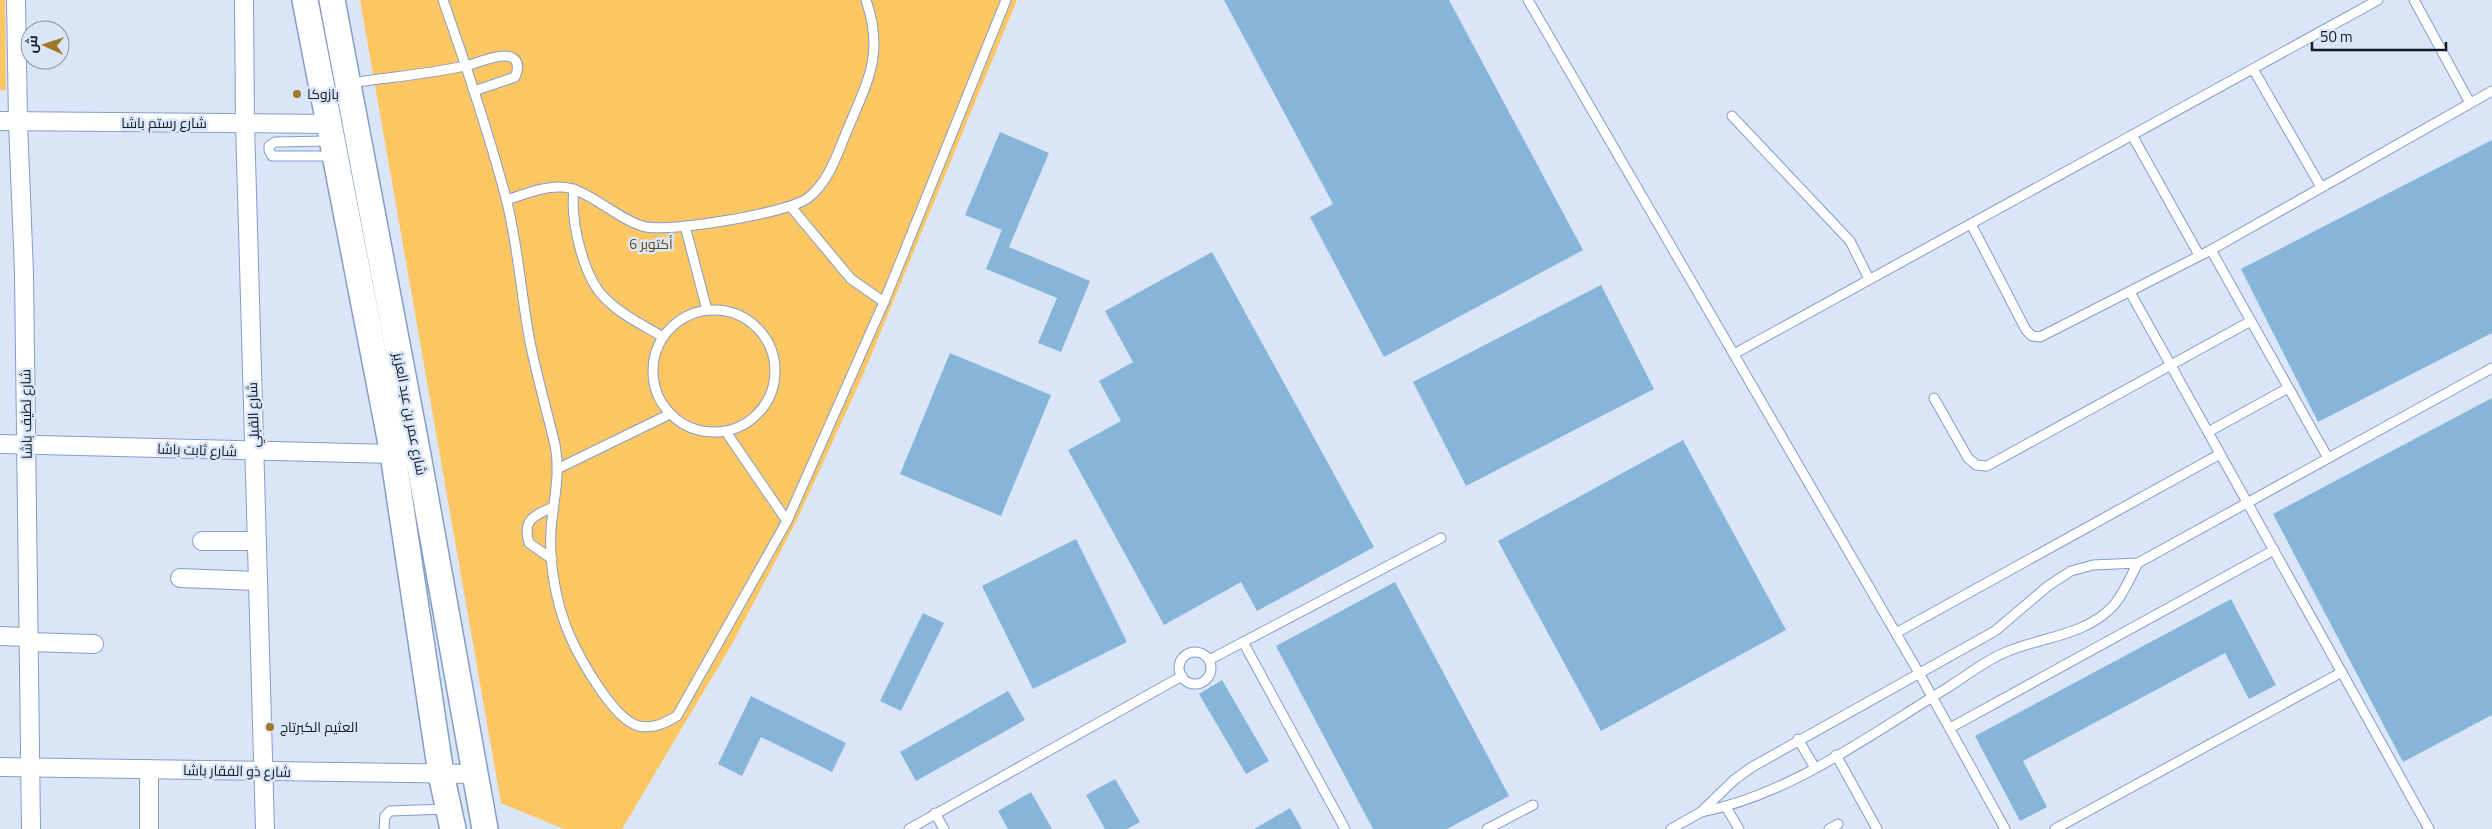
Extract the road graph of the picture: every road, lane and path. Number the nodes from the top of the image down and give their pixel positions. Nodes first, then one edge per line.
1 (16, 0) edge
2 (244, 0) edge
3 (305, 0) edge
4 (332, 0) edge
5 (442, 0) edge
6 (866, 0) edge
7 (1006, 0) edge
8 (1528, 0) edge
9 (2378, 0) edge
10 (2414, 0) edge
11 (466, 65) junction
12 (2253, 69) junction
13 (348, 83) junction
14 (474, 91) junction
15 (2492, 91) edge
16 (2470, 103) junction
17 (1732, 116) dead end
18 (9, 122) edge
19 (245, 123) junction
20 (2132, 135) junction
21 (332, 140) junction
22 (2321, 187) junction
23 (574, 189) junction
24 (506, 200) junction
25 (791, 207) junction
26 (1971, 224) junction
27 (685, 226) junction
28 (2211, 250) junction
29 (2199, 256) junction
30 (1869, 279) junction
31 (2130, 292) junction
32 (884, 302) junction
33 (707, 310) junction
34 (2251, 321) junction
35 (663, 337) junction
36 (1734, 354) junction
37 (2171, 366) junction
38 (2492, 368) edge
39 (2288, 388) junction
40 (1934, 398) dead end
41 (670, 414) junction
42 (726, 432) junction
43 (2208, 432) junction
44 (0, 444) edge
45 (26, 444) junction
46 (254, 452) junction
47 (393, 454) junction
48 (2220, 454) junction
49 (2328, 458) junction
50 (557, 469) junction
51 (2247, 503) junction
52 (553, 507) junction
53 (787, 521) junction
54 (1440, 538) dead end
55 (202, 541) dead end
56 (257, 541) junction
57 (2274, 550) junction
58 (552, 559) junction
59 (2138, 563) junction
60 (180, 578) dead end
61 (258, 581) junction
62 (1896, 633) junction
63 (0, 636) edge
64 (29, 639) junction
65 (1243, 642) junction
66 (94, 644) dead end
67 (1209, 660) junction
68 (2342, 672) junction
69 (1920, 673) junction
70 (1182, 676) junction
71 (1932, 697) junction
72 (1950, 728) junction
73 (1798, 739) junction
74 (1836, 755) junction
75 (0, 767) edge
76 (30, 768) junction
77 (1815, 768) junction
78 (149, 770) junction
79 (263, 772) junction
80 (441, 774) junction
81 (474, 774) junction
82 (1533, 805) dead end
83 (1726, 807) junction
84 (1701, 812) junction
85 (935, 814) junction
86 (451, 819) edge
87 (1838, 824) dead end
88 (31, 829) edge
89 (148, 829) edge
90 (265, 829) edge
91 (384, 829) edge
92 (484, 829) edge
93 (908, 829) edge
94 (944, 829) edge
95 (1345, 829) edge
96 (1487, 829) edge
97 (1671, 829) edge
98 (1739, 829) edge
99 (1829, 829) edge
100 (1877, 829) edge
101 (2004, 829) edge
102 (2055, 829) edge
103 (2429, 829) edge

1 - 18 street, شارع لطيف باشا
2 - 19 street, شارع القبلي
3 - 21 main road, شارع عمر بن عبد العزيز
4 - 13 main road, شارع عمر بن عبد العزيز
5 - 11 lane
6 - 25 lane
7 - 32 lane
8 - 36 lane
9 - 12 lane
10 - 16 lane
11 - 13 lane
11 - 14 lane
11 - 14 lane
12 - 20 lane
12 - 22 lane
13 - 81 main road, شارع عمر بن عبد العزيز
14 - 24 lane
15 - 16 lane
16 - 22 lane
17 - 30 lane
18 - 19 street, شارع رستم باشا
18 - 45 street, شارع لطيف باشا
19 - 21 street, شارع رستم باشا
19 - 46 street, شارع القبلي
20 - 26 lane
20 - 29 lane
21 - 21 lane
21 - 47 main road, شارع عمر بن عبد العزيز
22 - 28 lane
23 - 24 lane
23 - 27 lane
23 - 35 lane
24 - 50 lane
25 - 27 lane
25 - 32 lane
26 - 30 lane
26 - 31 lane
27 - 33 lane
28 - 29 lane
28 - 34 lane
29 - 31 lane
30 - 36 lane
31 - 37 lane
32 - 53 lane
33 - 35 lane
33 - 42 lane
34 - 37 lane
34 - 39 lane
35 - 41 lane
36 - 62 lane
37 - 40 lane
37 - 43 lane
38 - 49 lane
39 - 43 lane
39 - 49 lane
41 - 42 lane
41 - 50 lane
42 - 53 lane
43 - 48 lane
44 - 45 street, شارع ثابت باشا
45 - 46 street, شارع ثابت باشا
45 - 64 street, شارع لطيف باشا
46 - 47 street, شارع ثابت باشا
46 - 56 street, شارع القبلي
47 - 80 main road, شارع عمر بن عبد العزيز
48 - 51 lane
48 - 62 lane
49 - 51 lane
50 - 52 lane
51 - 57 lane
51 - 59 lane
52 - 58 lane
52 - 58 lane
53 - 58 lane
54 - 65 lane
55 - 56 street
56 - 61 street, شارع القبلي
57 - 68 lane
57 - 72 lane
59 - 69 lane
59 - 71 lane
60 - 61 street
61 - 79 street, شارع القبلي
62 - 69 lane
63 - 64 street
64 - 66 street
64 - 76 street, شارع لطيف باشا
65 - 67 lane
65 - 95 lane
67 - 70 lane
67 - 70 lane
68 - 102 lane
68 - 103 lane
69 - 71 lane
69 - 73 lane
70 - 85 lane
71 - 72 lane
71 - 74 lane
72 - 101 lane
73 - 77 lane
73 - 84 lane
74 - 77 lane
74 - 100 lane
75 - 76 street, شارع ذو الفقار باشا
76 - 78 street, شارع ذو الفقار باشا
76 - 88 street, شارع لطيف باشا
77 - 83 lane
78 - 79 street, شارع ذو الفقار باشا
78 - 89 street
79 - 80 street, شارع ذو الفقار باشا
79 - 90 street, شارع القبلي
80 - 81 street, شارع ذو الفقار باشا
80 - 86 main road, شارع عمر بن عبد العزيز
81 - 92 main road, شارع عمر بن عبد العزيز
82 - 96 lane
83 - 84 lane
83 - 98 lane
84 - 97 lane
85 - 93 lane
85 - 94 lane
86 - 91 lane
87 - 99 lane

